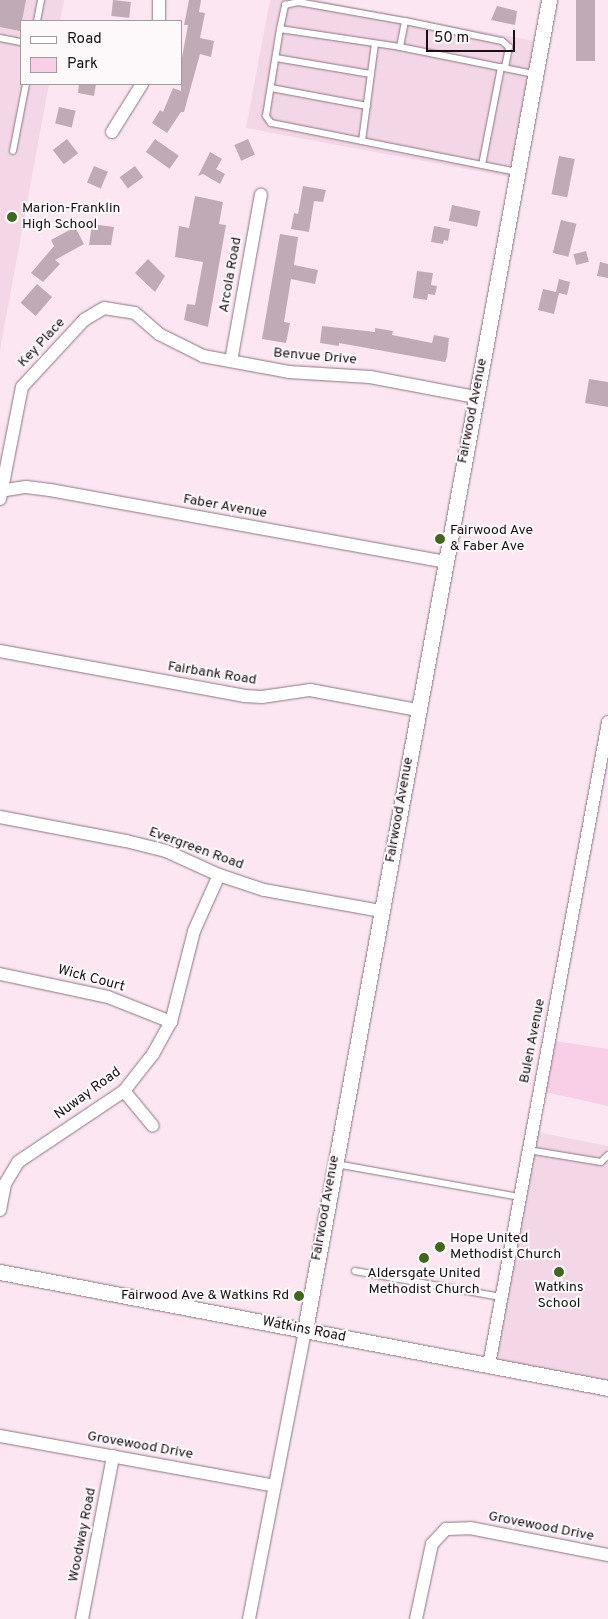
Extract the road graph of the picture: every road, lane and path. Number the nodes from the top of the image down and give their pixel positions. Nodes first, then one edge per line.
1 (42, 0) edge
2 (159, 0) edge
3 (549, 0) edge
4 (37, 20) edge
5 (159, 20) edge
6 (405, 21) junction
7 (280, 29) junction
8 (0, 38) edge
9 (20, 42) edge
10 (375, 44) junction
11 (400, 47) junction
12 (276, 58) junction
13 (503, 68) junction
14 (371, 74) junction
15 (536, 74) junction
16 (26, 85) edge
17 (141, 85) edge
18 (271, 88) junction
19 (367, 106) junction
20 (112, 132) dead end
21 (362, 141) junction
22 (13, 151) dead end
23 (482, 165) junction
24 (518, 172) junction
25 (261, 195) dead end
26 (104, 308) joint
27 (231, 361) junction
28 (476, 397) junction
29 (0, 493) edge
30 (445, 562) junction
31 (0, 651) edge
32 (418, 710) junction
33 (608, 722) edge
34 (0, 817) edge
35 (219, 876) junction
36 (381, 911) junction
37 (0, 974) edge
38 (171, 1022) junction
39 (124, 1091) junction
40 (153, 1126) dead end
41 (528, 1150) junction
42 (608, 1154) edge
43 (334, 1164) junction
44 (520, 1197) junction
45 (0, 1210) edge
46 (355, 1271) dead end
47 (0, 1272) edge
48 (502, 1297) junction
49 (305, 1330) junction
50 (489, 1365) junction
51 (608, 1388) edge
52 (0, 1436) edge
53 (112, 1456) junction
54 (274, 1486) junction
55 (608, 1555) edge
56 (82, 1619) edge
57 (249, 1619) edge
58 (416, 1619) edge

1 - 4 lane
2 - 5 street
3 - 15 street, Fairwood Avenue
6 - 7 lane
6 - 11 lane
6 - 13 lane
7 - 10 lane
7 - 12 lane
8 - 9 lane
10 - 11 lane
10 - 14 lane
11 - 13 lane
12 - 14 lane
12 - 18 lane
13 - 15 lane
13 - 23 lane
14 - 19 lane
15 - 24 street, Fairwood Avenue
16 - 22 lane
17 - 20 street
18 - 19 lane
18 - 21 lane
19 - 21 lane
21 - 23 lane
23 - 24 lane
24 - 28 street, Fairwood Avenue
25 - 27 street, Arcola Road
26 - 27 street, Benvue Drive
26 - 29 street, Key Place
27 - 28 street, Benvue Drive
28 - 30 street, Fairwood Avenue
29 - 30 street, Faber Avenue
30 - 32 street, Fairwood Avenue
31 - 32 street, Fairbank Road
32 - 36 street, Fairwood Avenue
33 - 41 street, Bulen Avenue
34 - 35 street, Evergreen Road
35 - 36 street, Evergreen Road
35 - 38 street, Nuway Road
36 - 43 street, Fairwood Avenue
37 - 38 street, Wick Court
38 - 39 street, Nuway Road
39 - 40 street
39 - 45 street, Nuway Road
41 - 42 lane
41 - 44 street, Bulen Avenue
43 - 44 lane
43 - 49 street, Fairwood Avenue
44 - 48 street, Bulen Avenue
46 - 48 lane
47 - 49 street, Watkins Road
48 - 50 street, Bulen Avenue
49 - 50 street, Watkins Road
49 - 54 street, Fairwood Avenue
50 - 51 street, Watkins Road
52 - 53 street, Grovewood Drive
53 - 54 street, Grovewood Drive
53 - 56 street, Woodway Road
54 - 57 street, Fairwood Avenue
55 - 58 street, Grovewood Drive

